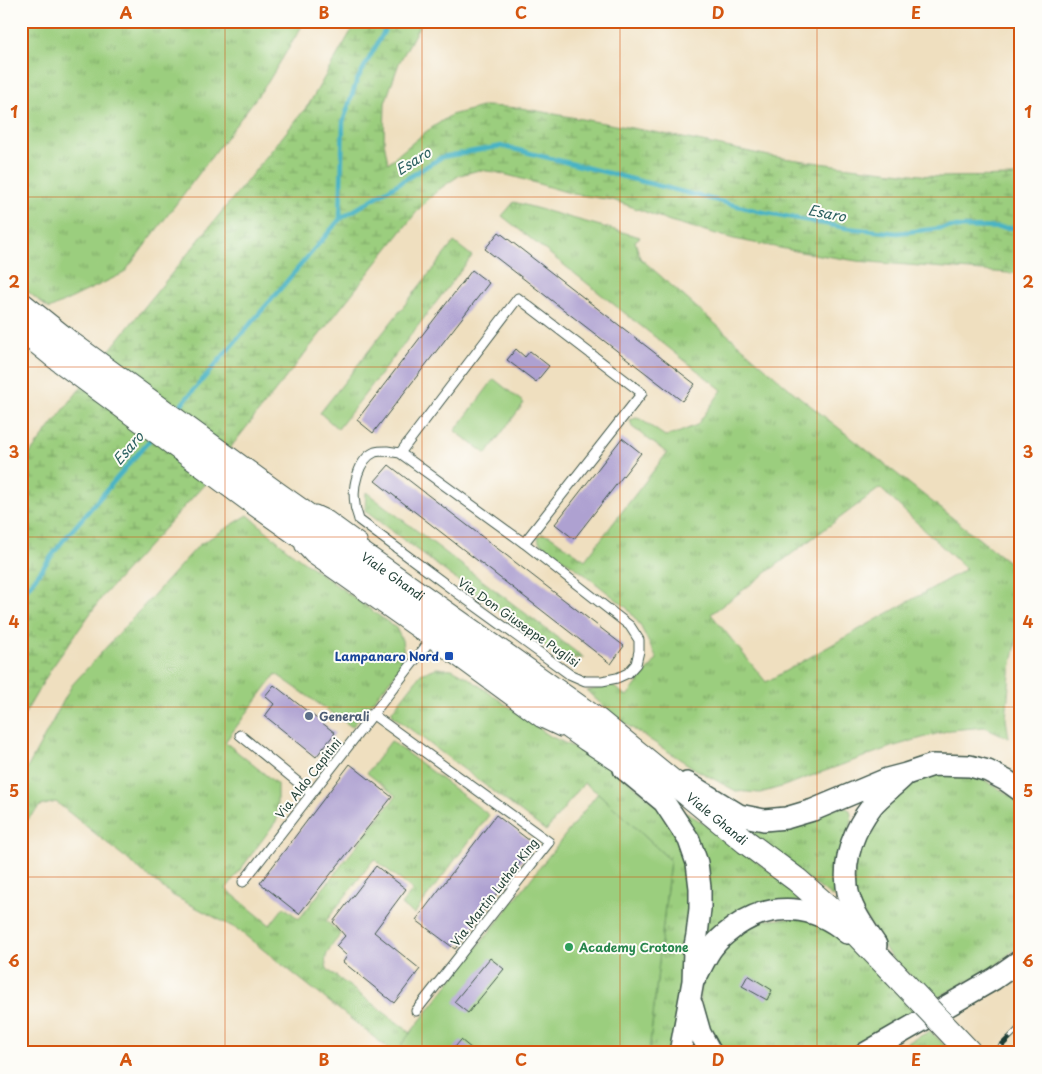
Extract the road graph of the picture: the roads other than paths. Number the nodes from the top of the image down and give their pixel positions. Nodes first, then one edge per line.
1 (21, 304) edge
2 (23, 332) edge
3 (400, 453) junction
4 (274, 492) junction
5 (249, 499) junction
6 (524, 543) junction
7 (369, 545) dead end
8 (429, 642) junction
9 (572, 691) dead end
10 (372, 714) junction
11 (592, 730) junction
12 (240, 735) dead end
13 (906, 774) junction
14 (1021, 791) edge
15 (312, 793) junction
16 (243, 882) dead end
17 (1021, 960) edge
18 (895, 974) junction
19 (692, 989) junction
20 (416, 1011) dead end
21 (680, 1053) edge
22 (711, 1053) edge
23 (866, 1053) edge
24 (970, 1053) edge

1 - 4 main road, Viale Ghandi
2 - 5 main road, Viale Ghandi
3 - 6 lane, Via Don Giuseppe Puglisi
3 - 6 lane
3 - 6 lane, Via Don Giuseppe Puglisi
4 - 7 lane
4 - 11 main road, Viale Ghandi
5 - 8 lane
5 - 11 main road, Viale Ghandi
8 - 10 lane, Via Aldo Capitini
8 - 11 lane
9 - 11 lane
10 - 15 lane, Via Aldo Capitini
10 - 20 lane, Via Martin Luther King
11 - 13 street
11 - 18 main road, Viale Ghandi
11 - 19 street
12 - 15 lane
13 - 14 street
13 - 18 street
15 - 16 lane, Via Aldo Capitini
17 - 23 street
18 - 19 street
18 - 24 main road, Viale Ghandi, bridge
19 - 21 street
19 - 22 street

